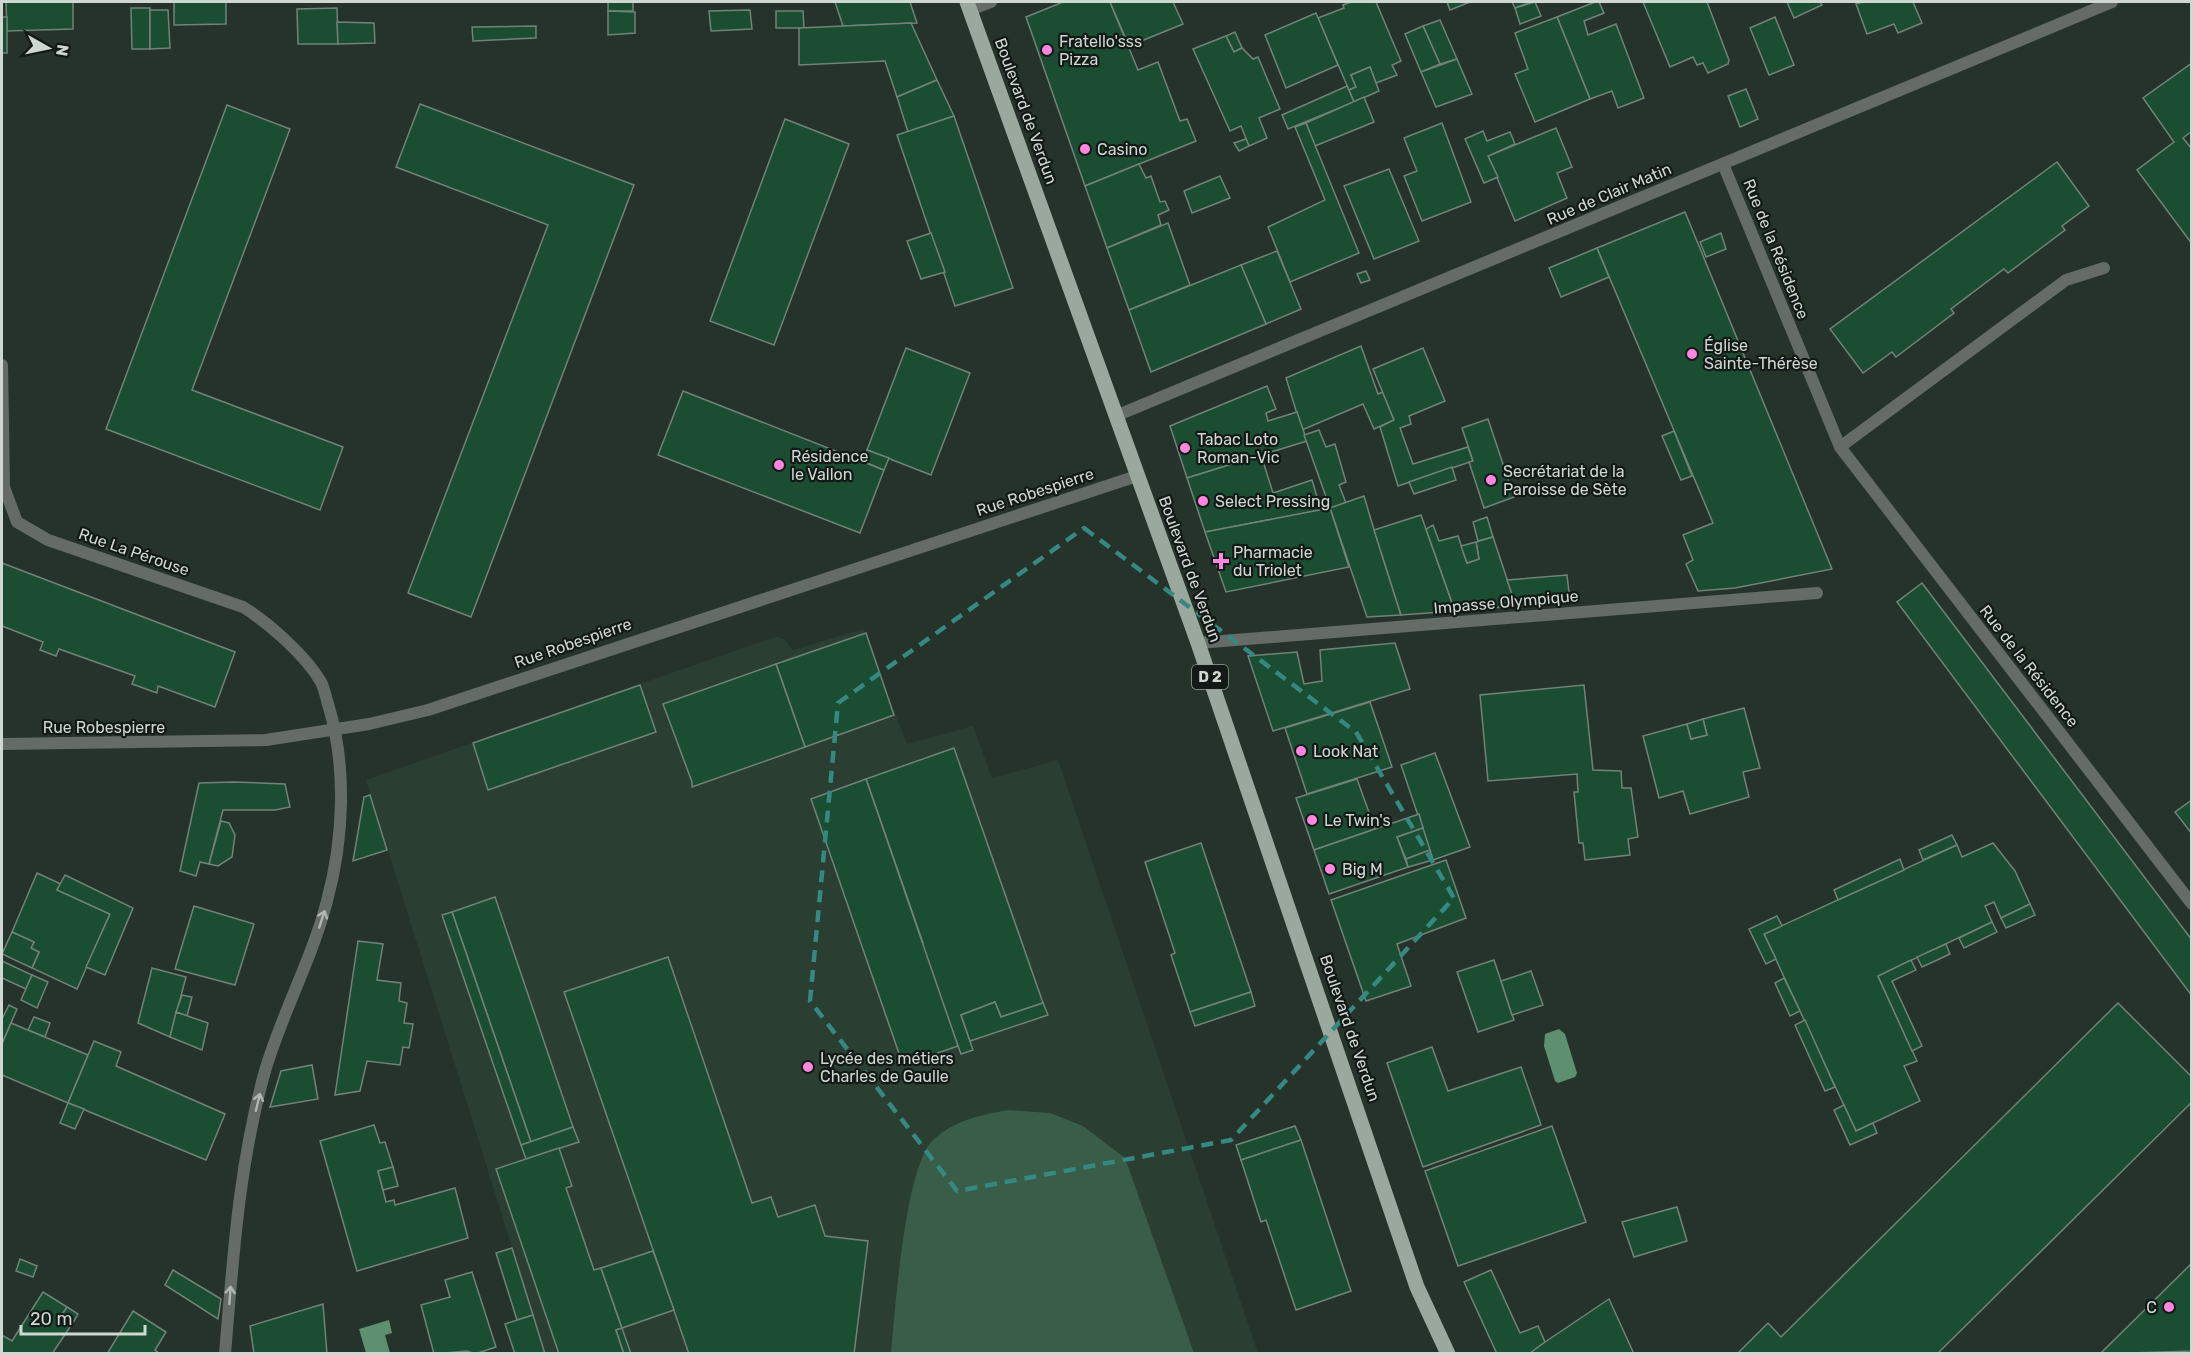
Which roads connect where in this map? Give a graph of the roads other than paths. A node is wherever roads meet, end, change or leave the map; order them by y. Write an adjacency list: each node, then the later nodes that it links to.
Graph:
1 (991, 2): 3 (street)
2 (2112, 2): 4 (street, Rue de Clair Matin)
3 (968, 6): 7 (main road, Boulevard de Verdun / D 2)
4 (1723, 164): 7 (street, Rue de Clair Matin); 8 (street, Rue de la Résidence)
5 (2104, 268): 8 (street)
6 (2, 366): 12 (street, Rue La Pérouse)
7 (1118, 415): 9 (main road, Boulevard de Verdun / D 2)
8 (1840, 447): 14 (street, Rue de la Résidence)
9 (1137, 476): 11 (main road, Boulevard de Verdun / D 2); 12 (street, Rue Robespierre)
10 (1817, 593): 11 (street, Impasse Olympique)
11 (1198, 643): 16 (main road, Boulevard de Verdun / D 2)
12 (336, 729): 13 (street, Rue Robespierre); 15 (street, Rue La Pérouse, one-way to 12)
13 (2, 744)
14 (2192, 904)
15 (225, 1353)
16 (1448, 1353)

